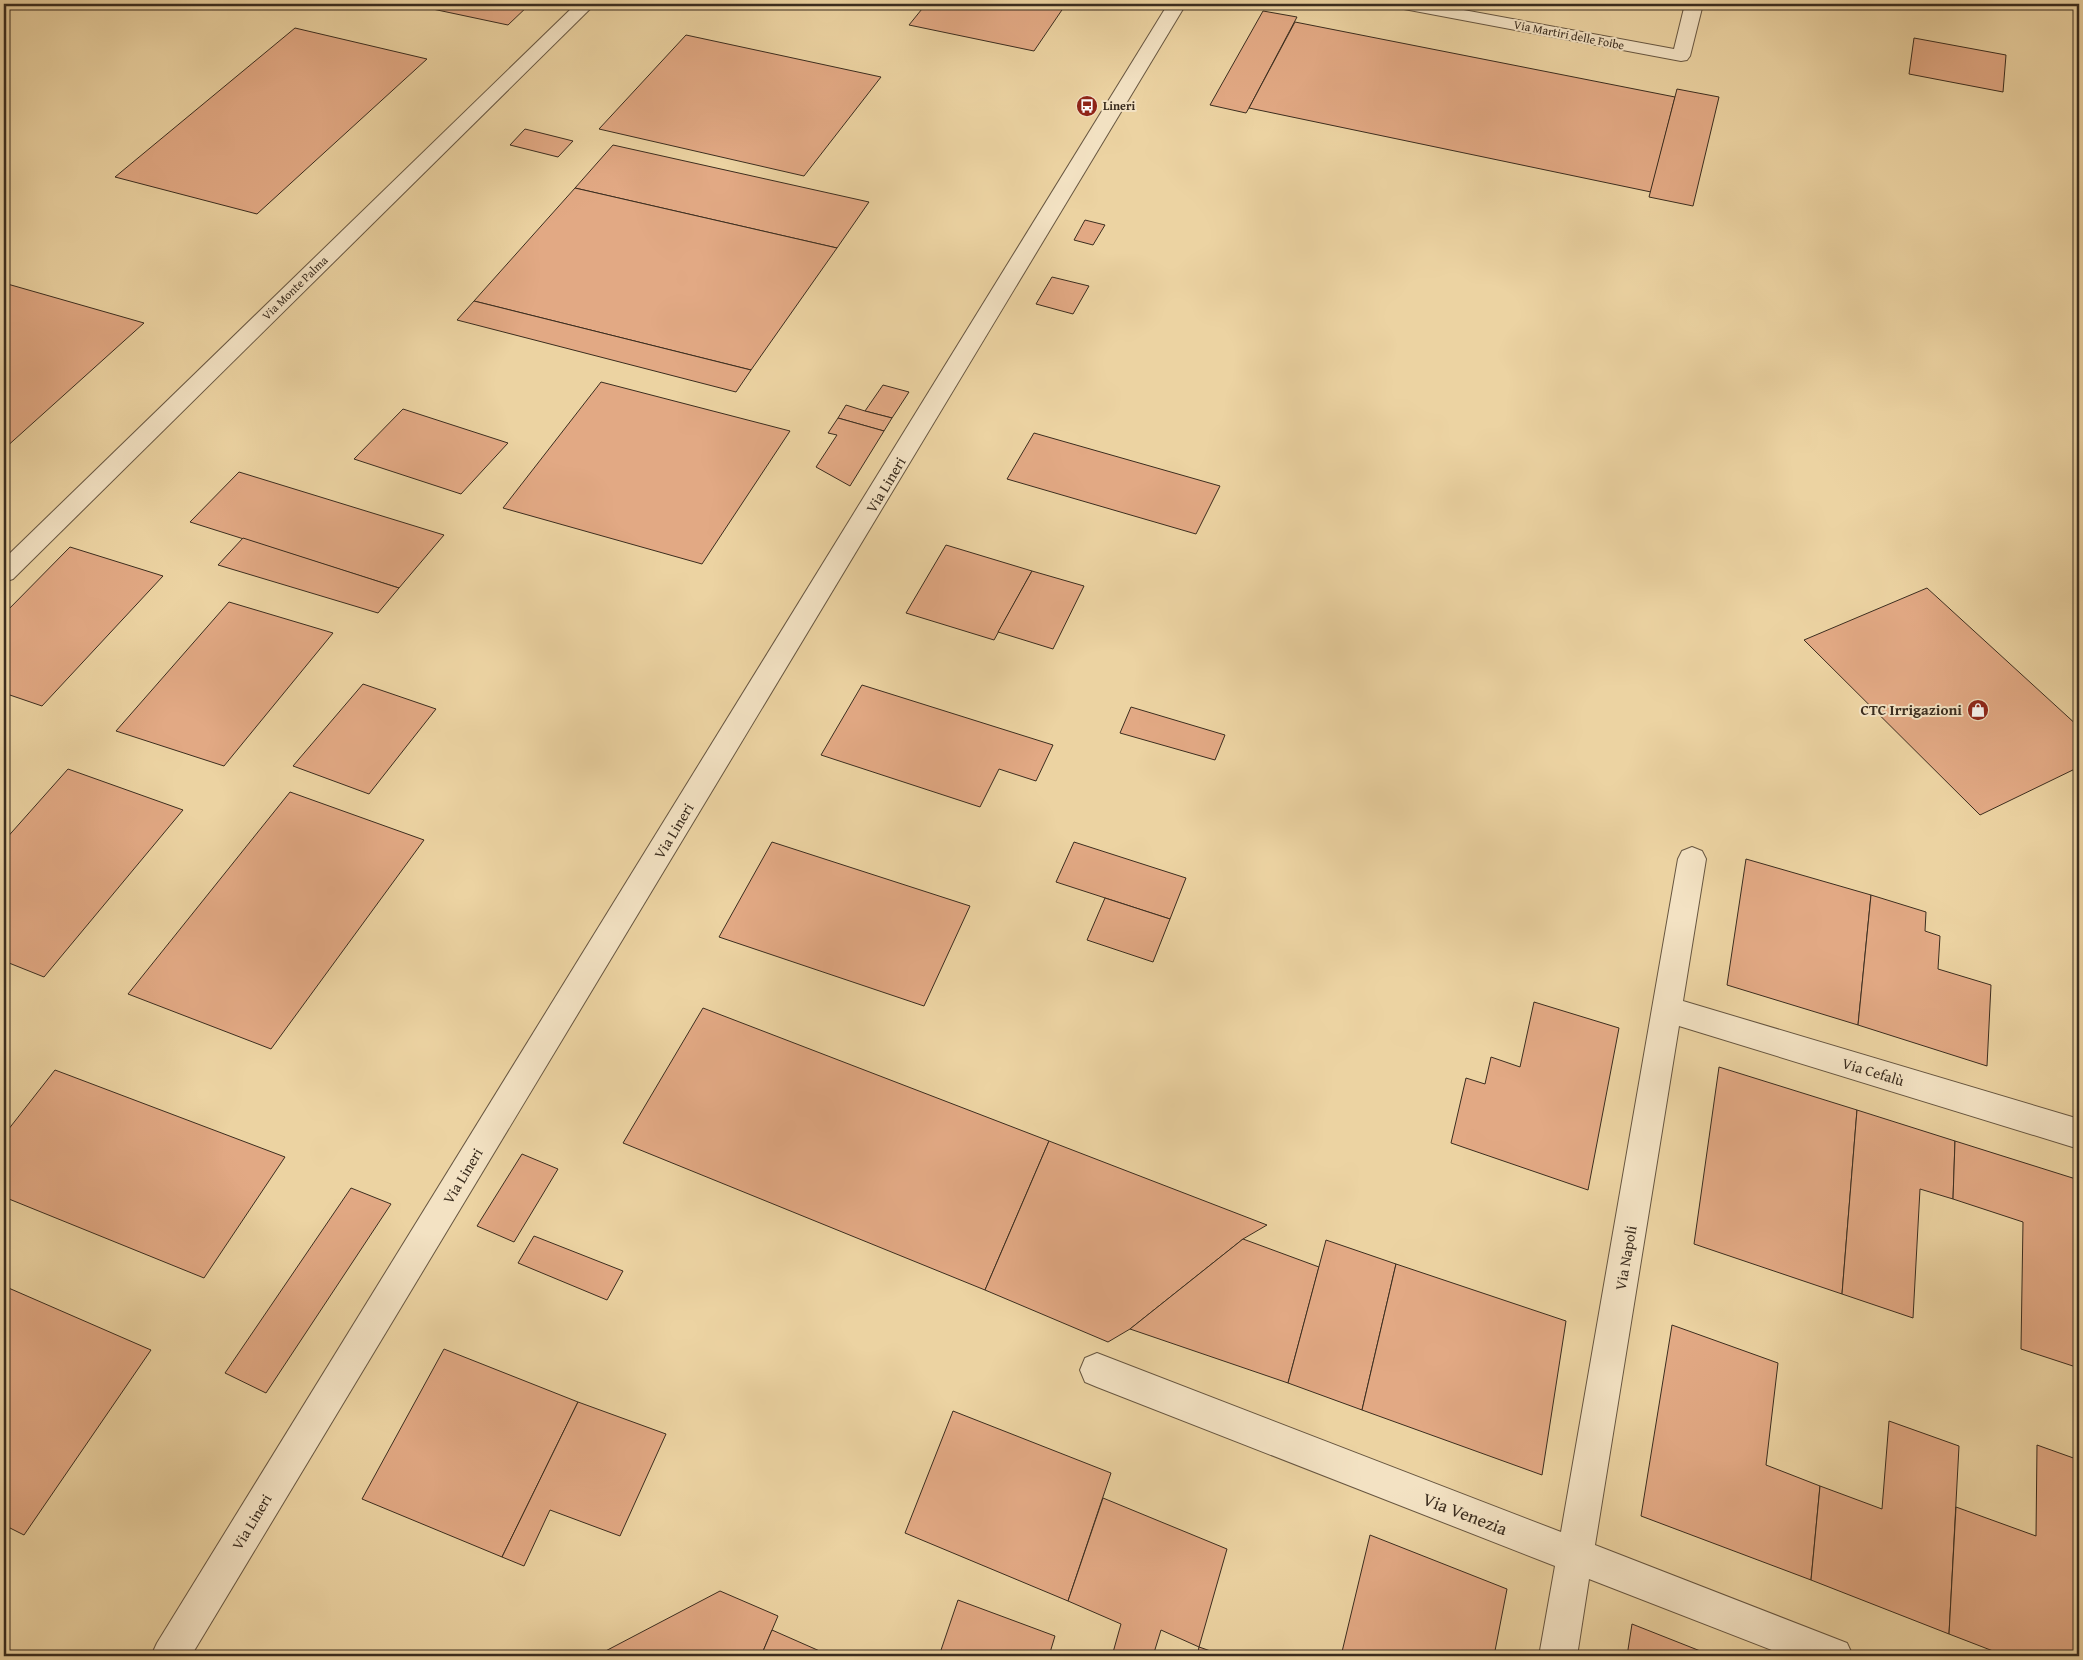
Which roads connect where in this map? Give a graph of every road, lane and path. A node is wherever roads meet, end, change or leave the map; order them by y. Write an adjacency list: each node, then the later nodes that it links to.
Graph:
1 (586, 4): 5 (street, Via Monte Palma)
2 (1177, 4): 11 (street, Via Lineri)
3 (1404, 4): 4 (street, Via Martiri delle Foibe)
4 (1694, 4)
5 (4, 573)
6 (1692, 859): 7 (street, Via Napoli)
7 (1667, 1009): 8 (street, Via Cefalù); 10 (street, Via Napoli)
8 (2079, 1134)
9 (1097, 1370): 10 (street, Via Venezia)
10 (1575, 1556): 12 (street, Via Napoli); 13 (street, Via Venezia)
11 (170, 1656)
12 (1558, 1656)
13 (1834, 1656)

